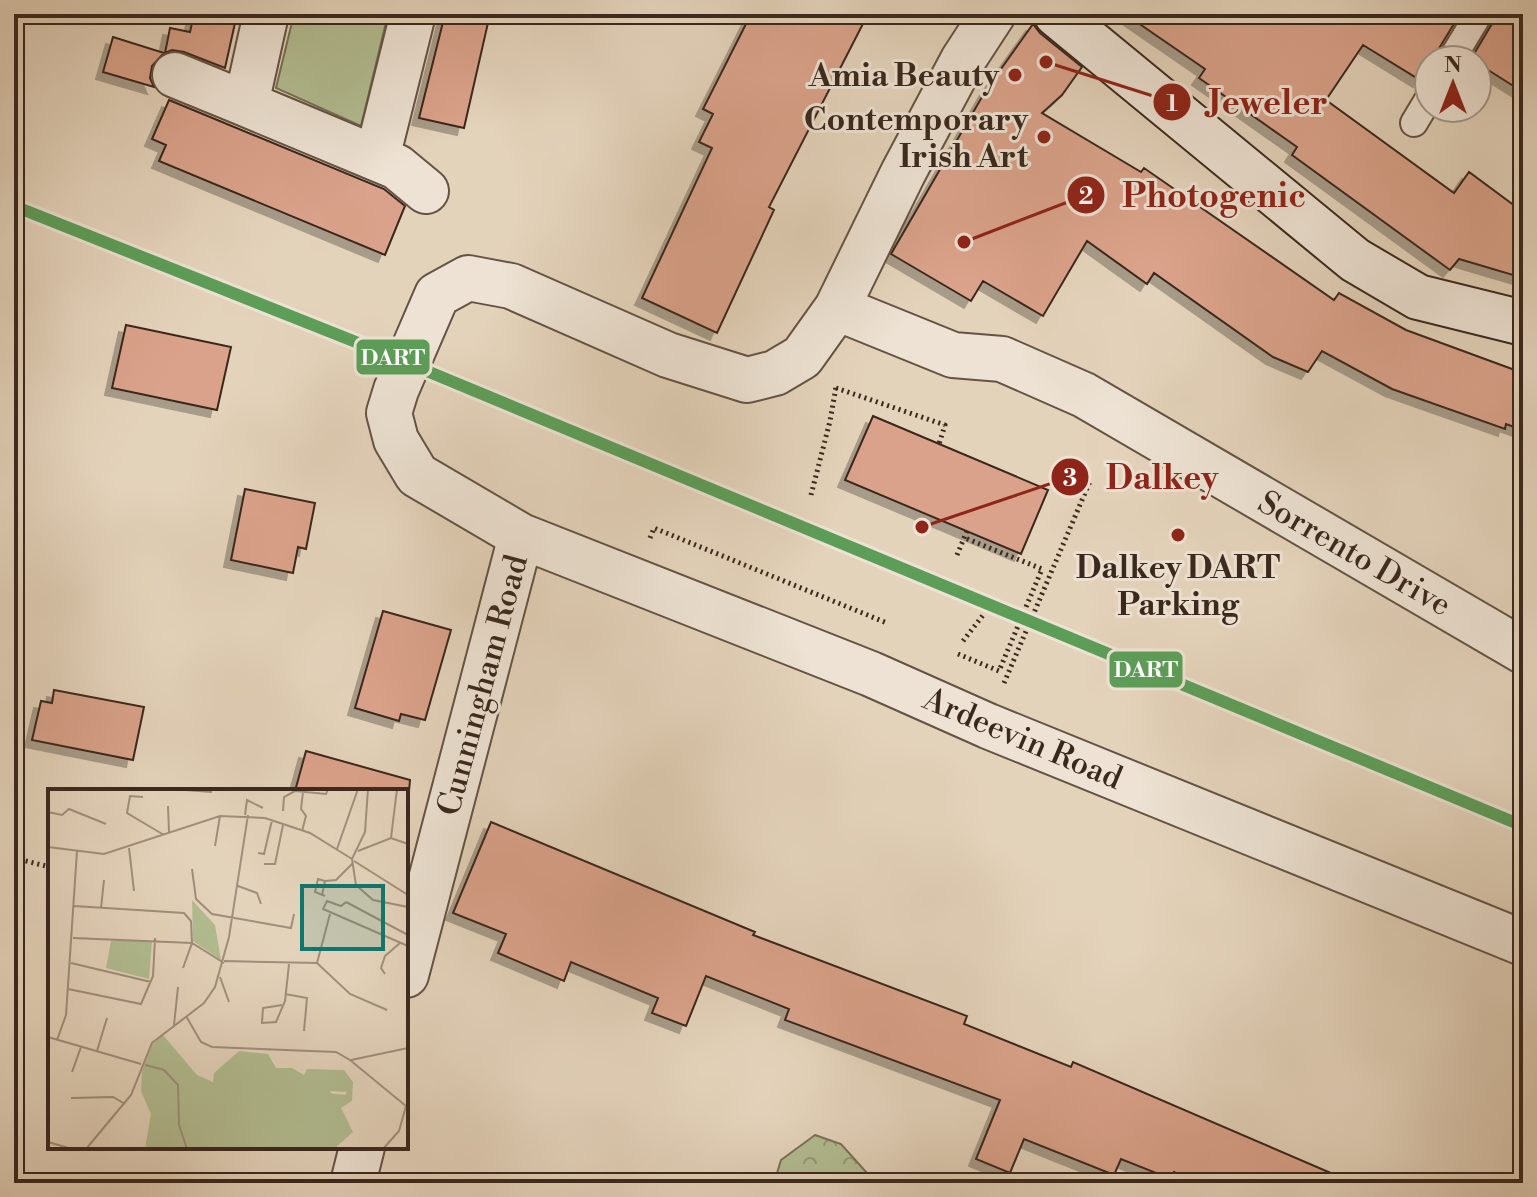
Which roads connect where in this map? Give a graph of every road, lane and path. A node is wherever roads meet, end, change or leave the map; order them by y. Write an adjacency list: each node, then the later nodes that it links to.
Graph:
1 (266, 14): 8 (street)
2 (413, 14): 9 (street)
3 (993, 14): 11 (street, Cunningham Road)
4 (1056, 14): 12 (street)
5 (1479, 14): 6 (lane)
6 (1461, 44)
7 (175, 75): 8 (street)
8 (246, 104): 9 (street)
9 (377, 158): 10 (street)
10 (426, 191)
11 (837, 308): 18 (street, Cunningham Road); 22 (street, Sorrento Drive)
12 (1523, 323)
13 (836, 388): 15 (path)
14 (830, 421): 17 (path)
15 (939, 444)
16 (1091, 479): 24 (path)
17 (811, 495)
18 (521, 536): 27 (street, Ardeevin Road); 28 (street, Cunningham Road)
19 (957, 555): 23 (path)
20 (984, 614): 21 (path)
21 (963, 641)
22 (1523, 651)
23 (958, 654)
24 (1003, 685)
25 (14, 858): 26 (path)
26 (48, 866)
27 (1523, 943)
28 (408, 967)
29 (362, 1149): 30 (street)
30 (353, 1183)

